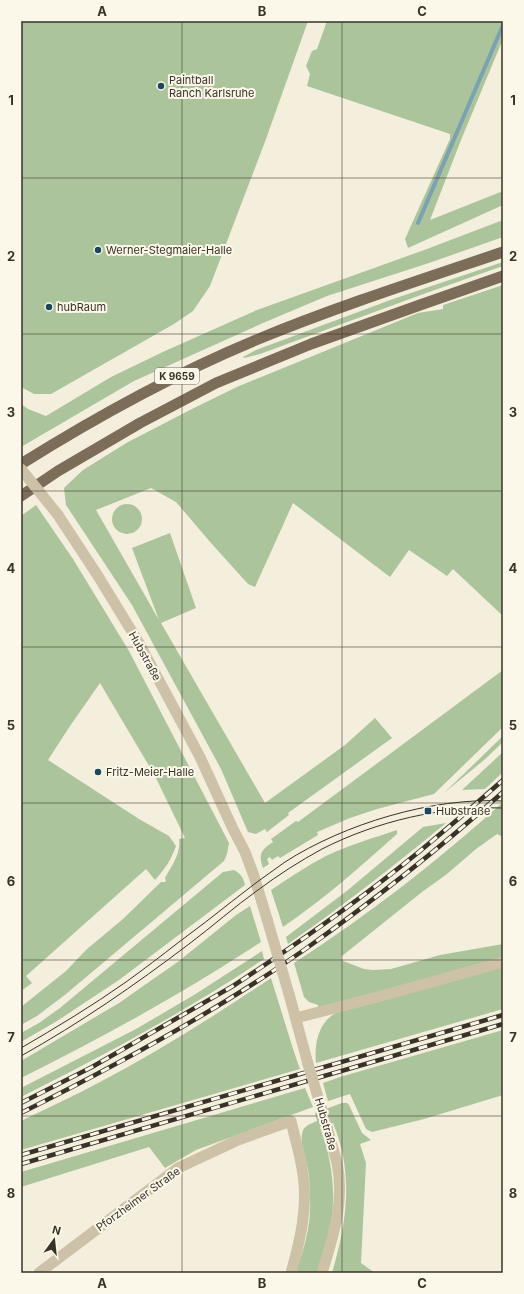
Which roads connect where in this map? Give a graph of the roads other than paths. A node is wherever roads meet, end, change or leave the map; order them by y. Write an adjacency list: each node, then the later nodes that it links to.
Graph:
1 (503, 252): 3 (main road, K 9659)
2 (503, 276): 5 (main road, K 9659)
3 (21, 464)
4 (21, 469): 7 (street, Hubstraße, bridge)
5 (21, 496)
6 (503, 962): 7 (street)
7 (296, 1018): 10 (street, Hubstraße, bridge)
8 (39, 1273): 9 (street, Pforzheimer Straße)
9 (291, 1273)
10 (322, 1273)

